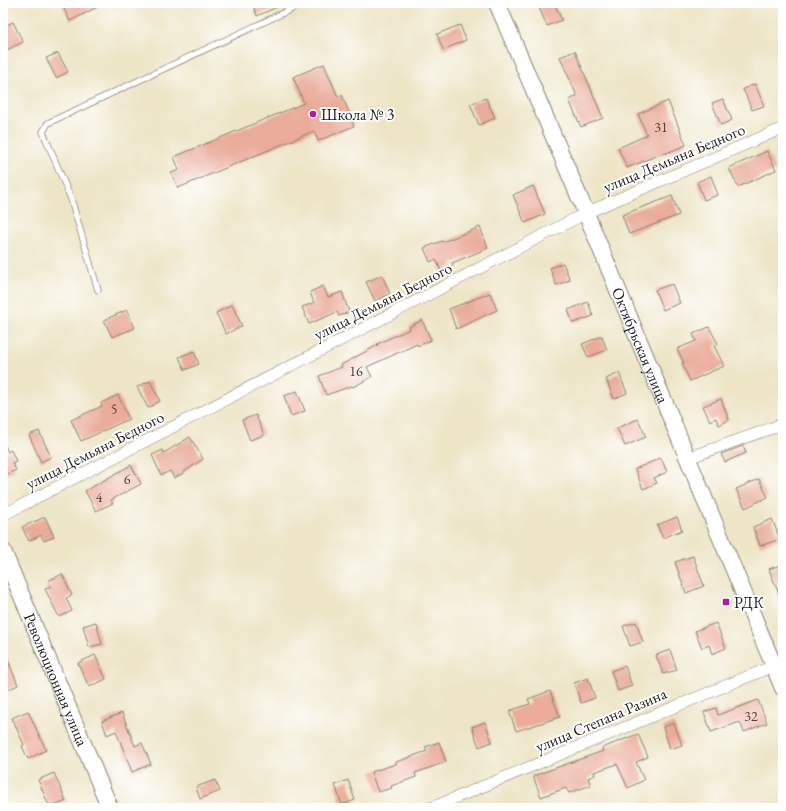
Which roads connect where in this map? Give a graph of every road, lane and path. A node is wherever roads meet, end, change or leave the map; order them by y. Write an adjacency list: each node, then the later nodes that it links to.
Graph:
1 (297, 3): 5 (lane)
2 (497, 3): 4 (main road, Октябрьская улица)
3 (783, 128): 4 (street, улица Демьяна Бедного)
4 (586, 213): 7 (main road, Октябрьская улица); 8 (street, улица Демьяна Бедного)
5 (98, 290)
6 (783, 424): 7 (street)
7 (688, 458): 10 (main road, Октябрьская улица)
8 (3, 515)
9 (3, 551): 12 (main road, Революционная улица)
10 (778, 664): 11 (main road, Октябрьская улица); 13 (street, улица Степана Разина)
11 (783, 688)
12 (110, 808)
13 (431, 808)

